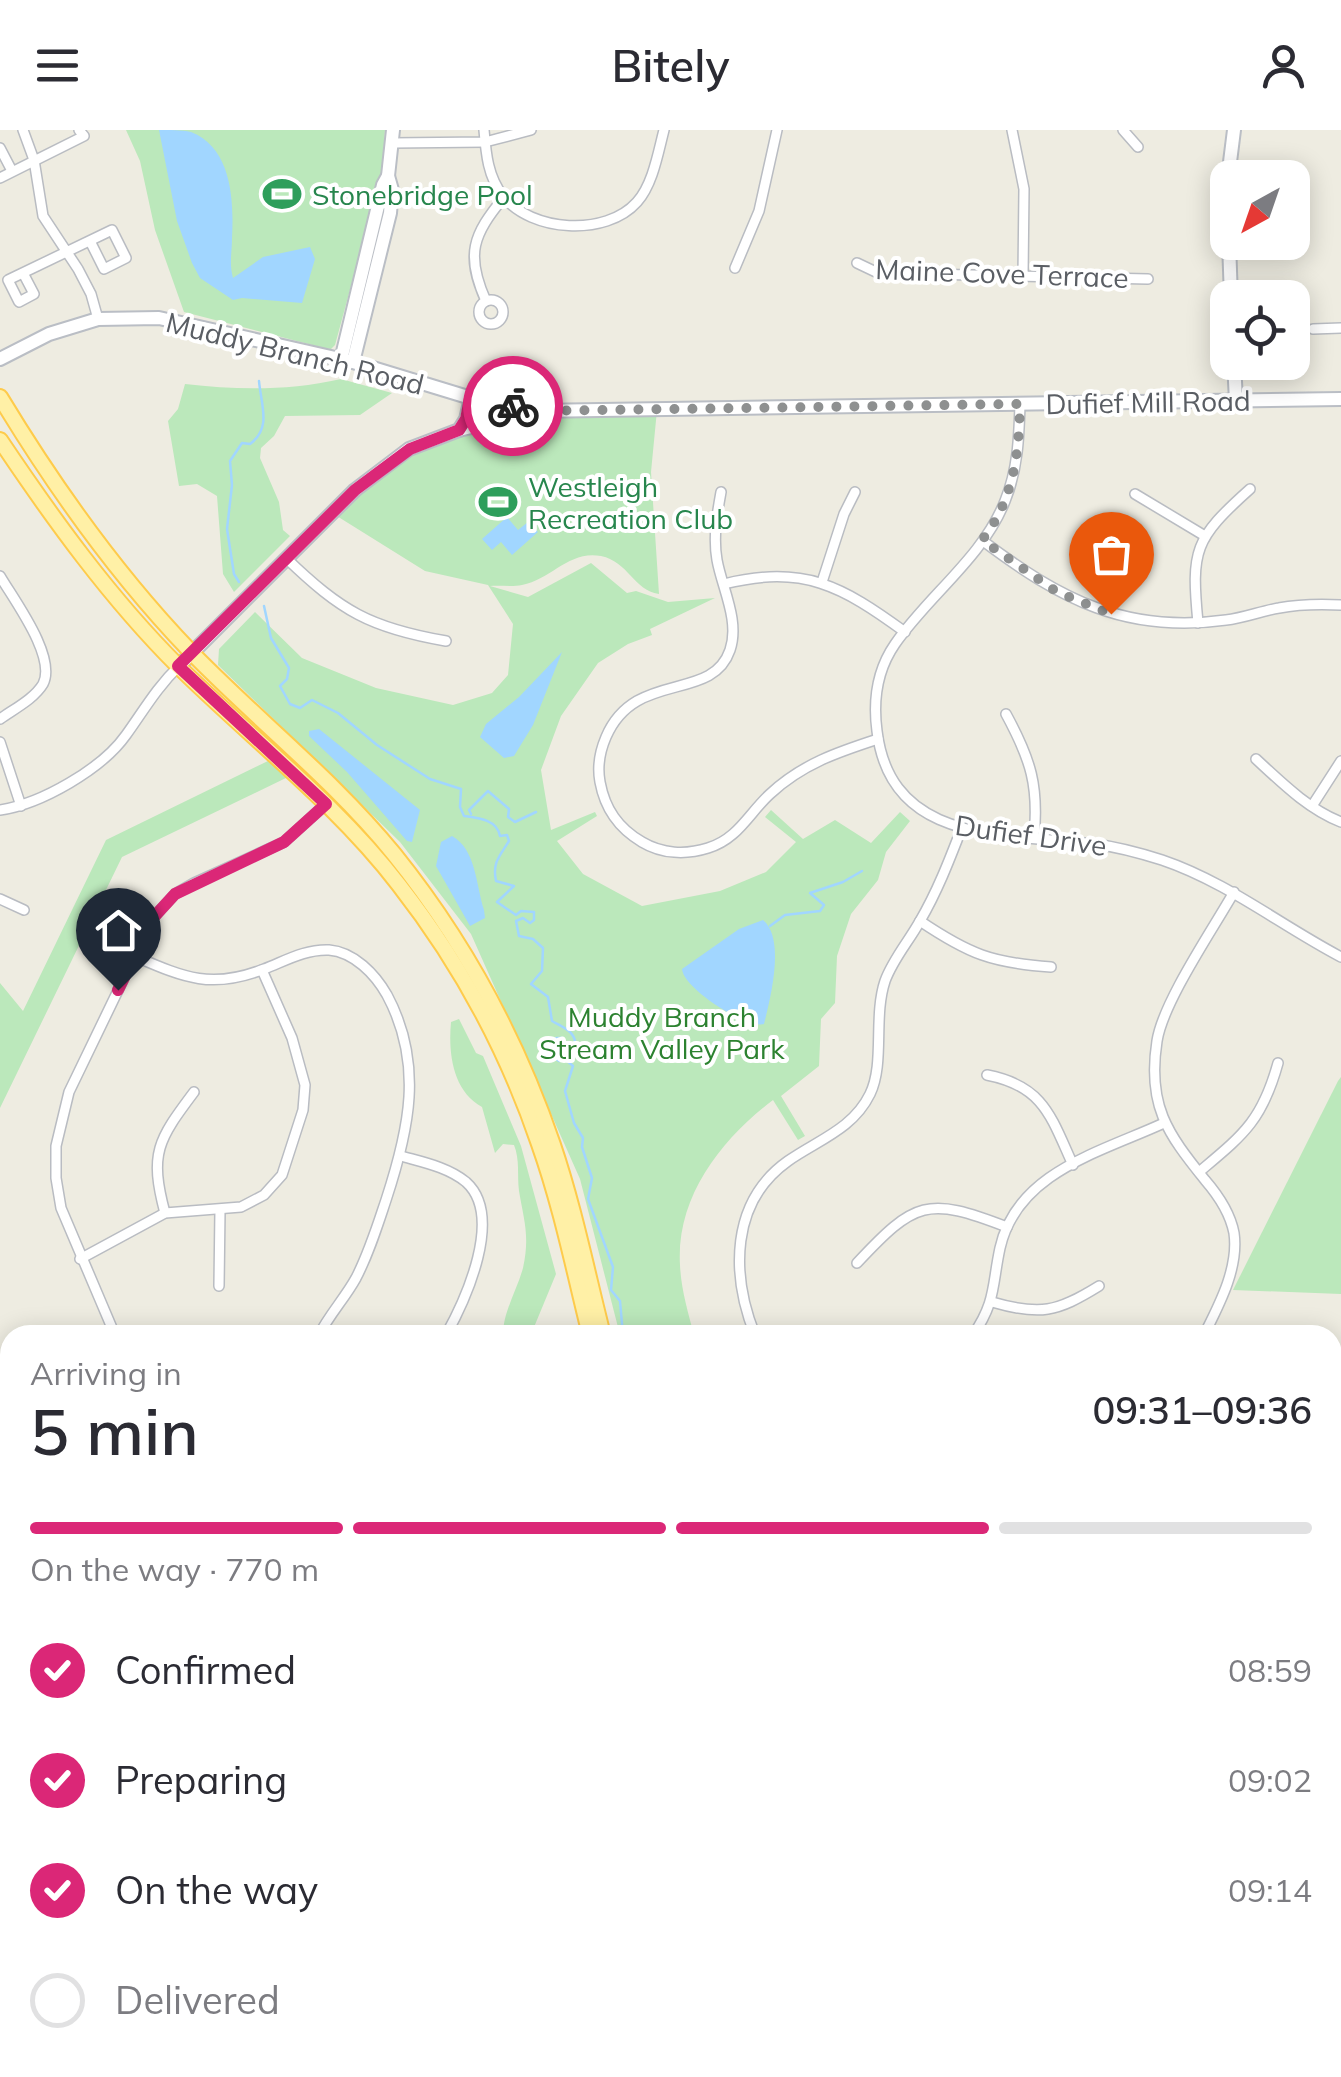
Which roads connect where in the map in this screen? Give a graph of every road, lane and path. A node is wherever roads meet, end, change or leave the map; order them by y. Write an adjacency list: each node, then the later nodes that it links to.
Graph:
1 (22, 130): 14 (street)
2 (79, 130): 14 (street)
3 (484, 130): 11 (street)
4 (530, 130): 11 (street)
5 (664, 130): 18 (street)
6 (777, 130): 22 (street)
7 (1012, 130): 24 (street)
8 (1123, 130): 12 (street)
9 (1234, 130): 15 (main road)
10 (393, 136): 11 (street); 31 (main road)
11 (485, 142): 18 (street)
12 (1138, 147)
13 (0, 148): 16 (street)
14 (34, 160): 16 (street); 20 (street)
15 (1230, 160)
16 (12, 172): 17 (street)
17 (0, 178)
18 (504, 197): 26 (street)
19 (90, 241): 19 (street); 20 (street)
20 (67, 252): 23 (street); 27 (street)
21 (857, 264): 24 (street, Maine Cove Terrace)
22 (735, 268)
23 (23, 273)
24 (1023, 276): 25 (street, Maine Cove Terrace)
25 (1148, 278)
26 (486, 300)
27 (98, 319): 30 (main road, Muddy Branch Road); 31 (main road, Muddy Branch Road)
28 (1341, 328): 29 (street)
29 (1313, 329)
30 (0, 359)
31 (347, 361): 34 (main road, Muddy Branch Road)
32 (1235, 380): 36 (main road)
33 (0, 397): 55 (main road)
34 (470, 398): 38 (main road, Muddy Branch Road); 39 (main road)
35 (1341, 399): 36 (main road, Dufief Mill Road)
36 (1236, 401): 37 (main road, Dufief Mill Road)
37 (1020, 404): 38 (main road, Dufief Mill Road); 46 (street, Dufief Drive)
38 (535, 411): 39 (main road)
39 (459, 430): 47 (main road)
40 (0, 440): 56 (main road)
41 (1250, 490): 45 (street)
42 (721, 492): 50 (street)
43 (855, 492): 49 (street)
44 (1135, 494): 45 (street)
45 (1205, 536): 52 (street)
46 (982, 540): 52 (street); 53 (street, Dufief Drive)
47 (286, 558): 54 (street); 55 (main road)
48 (0, 576): 58 (street)
49 (822, 582): 50 (street); 53 (street)
50 (724, 584): 59 (street)
51 (1341, 605): 52 (street)
52 (1198, 624)
53 (905, 632): 59 (street, Dufief Drive)
54 (446, 641)
55 (192, 653): 56 (main road); 97 (main road)
56 (178, 666): 63 (main road); 64 (street)
57 (1006, 714): 69 (street)
58 (0, 719)
59 (878, 739): 68 (street, Dufief Drive)
60 (0, 742): 64 (street)
61 (1256, 759): 65 (street)
62 (1341, 762): 65 (street)
63 (326, 804): 74 (street); 96 (main road)
64 (21, 806): 66 (street)
65 (1312, 806): 67 (street)
66 (0, 810)
67 (1341, 822)
68 (960, 830): 69 (street, Dufief Drive); 73 (street)
69 (1034, 838): 70 (street, Dufief Drive)
70 (1234, 892): 75 (street, Dufief Drive); 81 (street)
71 (0, 899): 72 (street)
72 (24, 910)
73 (920, 922): 76 (street); 98 (street)
74 (134, 956): 77 (street); 88 (street)
75 (1341, 957)
76 (1051, 967)
77 (262, 970): 82 (street); 85 (street)
78 (1278, 1063): 84 (street)
79 (987, 1075): 83 (street)
80 (194, 1092): 86 (street)
81 (1164, 1124): 83 (street); 84 (street)
82 (400, 1156): 94 (street); 95 (street)
83 (1073, 1165): 87 (street)
84 (1199, 1172): 100 (street)
85 (220, 1210): 86 (street); 90 (street)
86 (166, 1212): 88 (street)
87 (1007, 1226): 89 (street); 92 (street)
88 (80, 1259): 93 (street)
89 (857, 1263)
90 (219, 1286)
91 (1099, 1286): 92 (street)
92 (992, 1302): 99 (street)
93 (110, 1325)
94 (325, 1325)
95 (452, 1325)
96 (587, 1325)
97 (600, 1325)
98 (752, 1325)
99 (979, 1325)
100 (1208, 1325)

